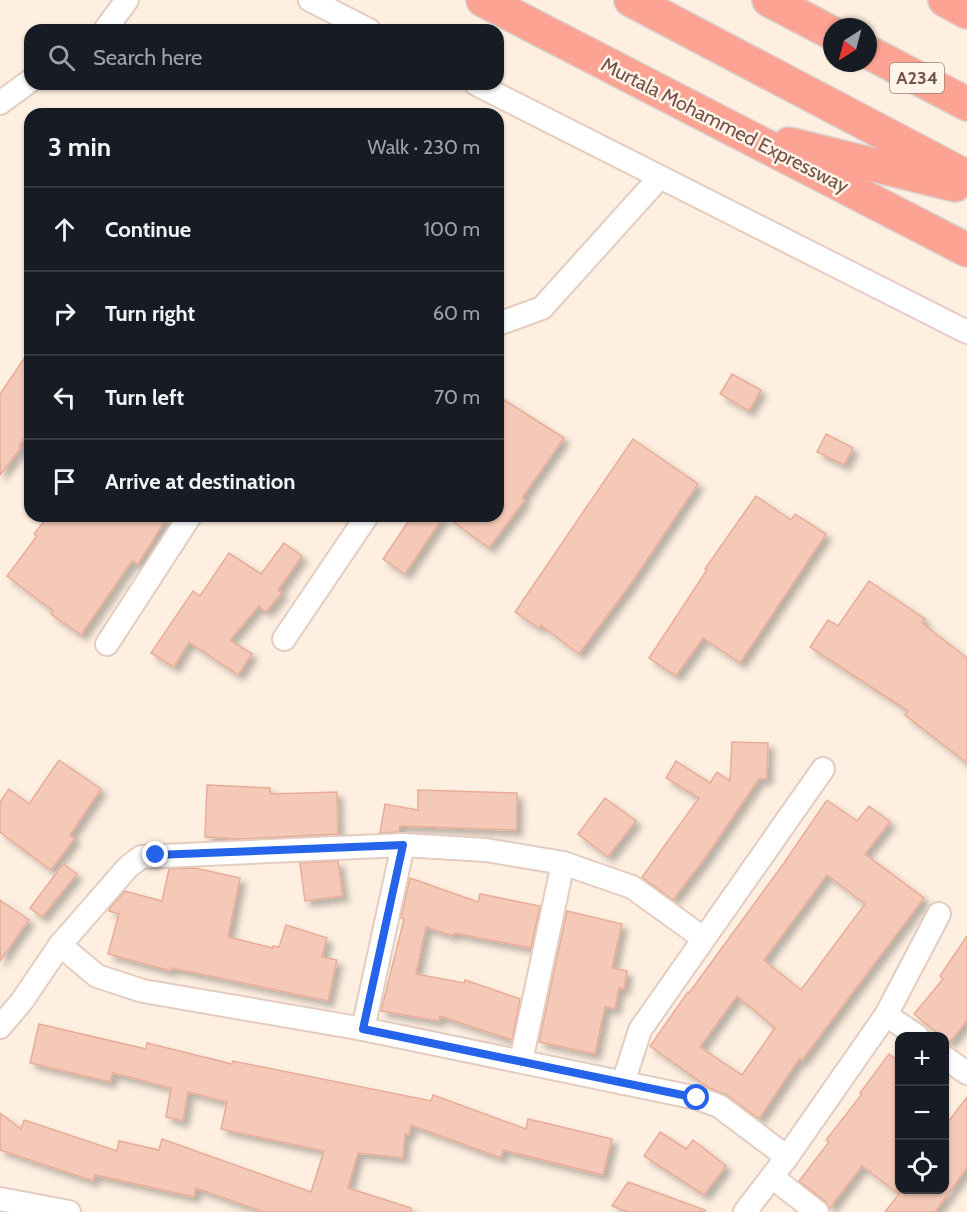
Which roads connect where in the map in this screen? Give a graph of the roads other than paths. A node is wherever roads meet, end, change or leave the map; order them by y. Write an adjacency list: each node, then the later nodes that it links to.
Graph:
1 (127, 0): 8 (street)
2 (310, 0): 9 (street)
3 (483, 0): 16 (highway, Murtala Mohammed Expressway)
4 (631, 0): 18 (highway)
5 (770, 0): 10 (highway)
6 (945, 0): 7 (highway)
7 (967, 12)
8 (109, 24)
9 (357, 24)
10 (823, 28)
11 (877, 57): 15 (highway, A234)
12 (24, 85): 14 (street)
13 (488, 90): 17 (street)
14 (0, 103)
15 (967, 104)
16 (741, 133): 19 (highway); 20 (highway, Murtala Mohammed Expressway)
17 (660, 177): 21 (street); 22 (street)
18 (967, 177)
19 (967, 188)
20 (967, 250)
21 (504, 322)
22 (967, 332)
23 (186, 522): 26 (street)
24 (363, 522): 25 (street)
25 (284, 639)
26 (107, 644)
27 (823, 769): 31 (street)
28 (403, 845): 29 (street); 32 (street); 35 (street)
29 (563, 863): 31 (street); 38 (street)
30 (939, 914): 33 (street)
31 (703, 938): 40 (street)
32 (60, 945): 34 (street); 35 (street)
33 (886, 1015): 36 (street); 41 (street)
34 (0, 1027)
35 (363, 1029): 38 (street)
36 (911, 1032)
37 (949, 1060): 39 (street)
38 (520, 1061): 40 (street)
39 (967, 1073)
40 (623, 1083): 41 (street)
41 (787, 1157): 42 (street)
42 (772, 1176): 45 (street); 46 (street)
43 (0, 1198): 44 (street)
44 (69, 1212)
45 (745, 1212)
46 (817, 1212)

